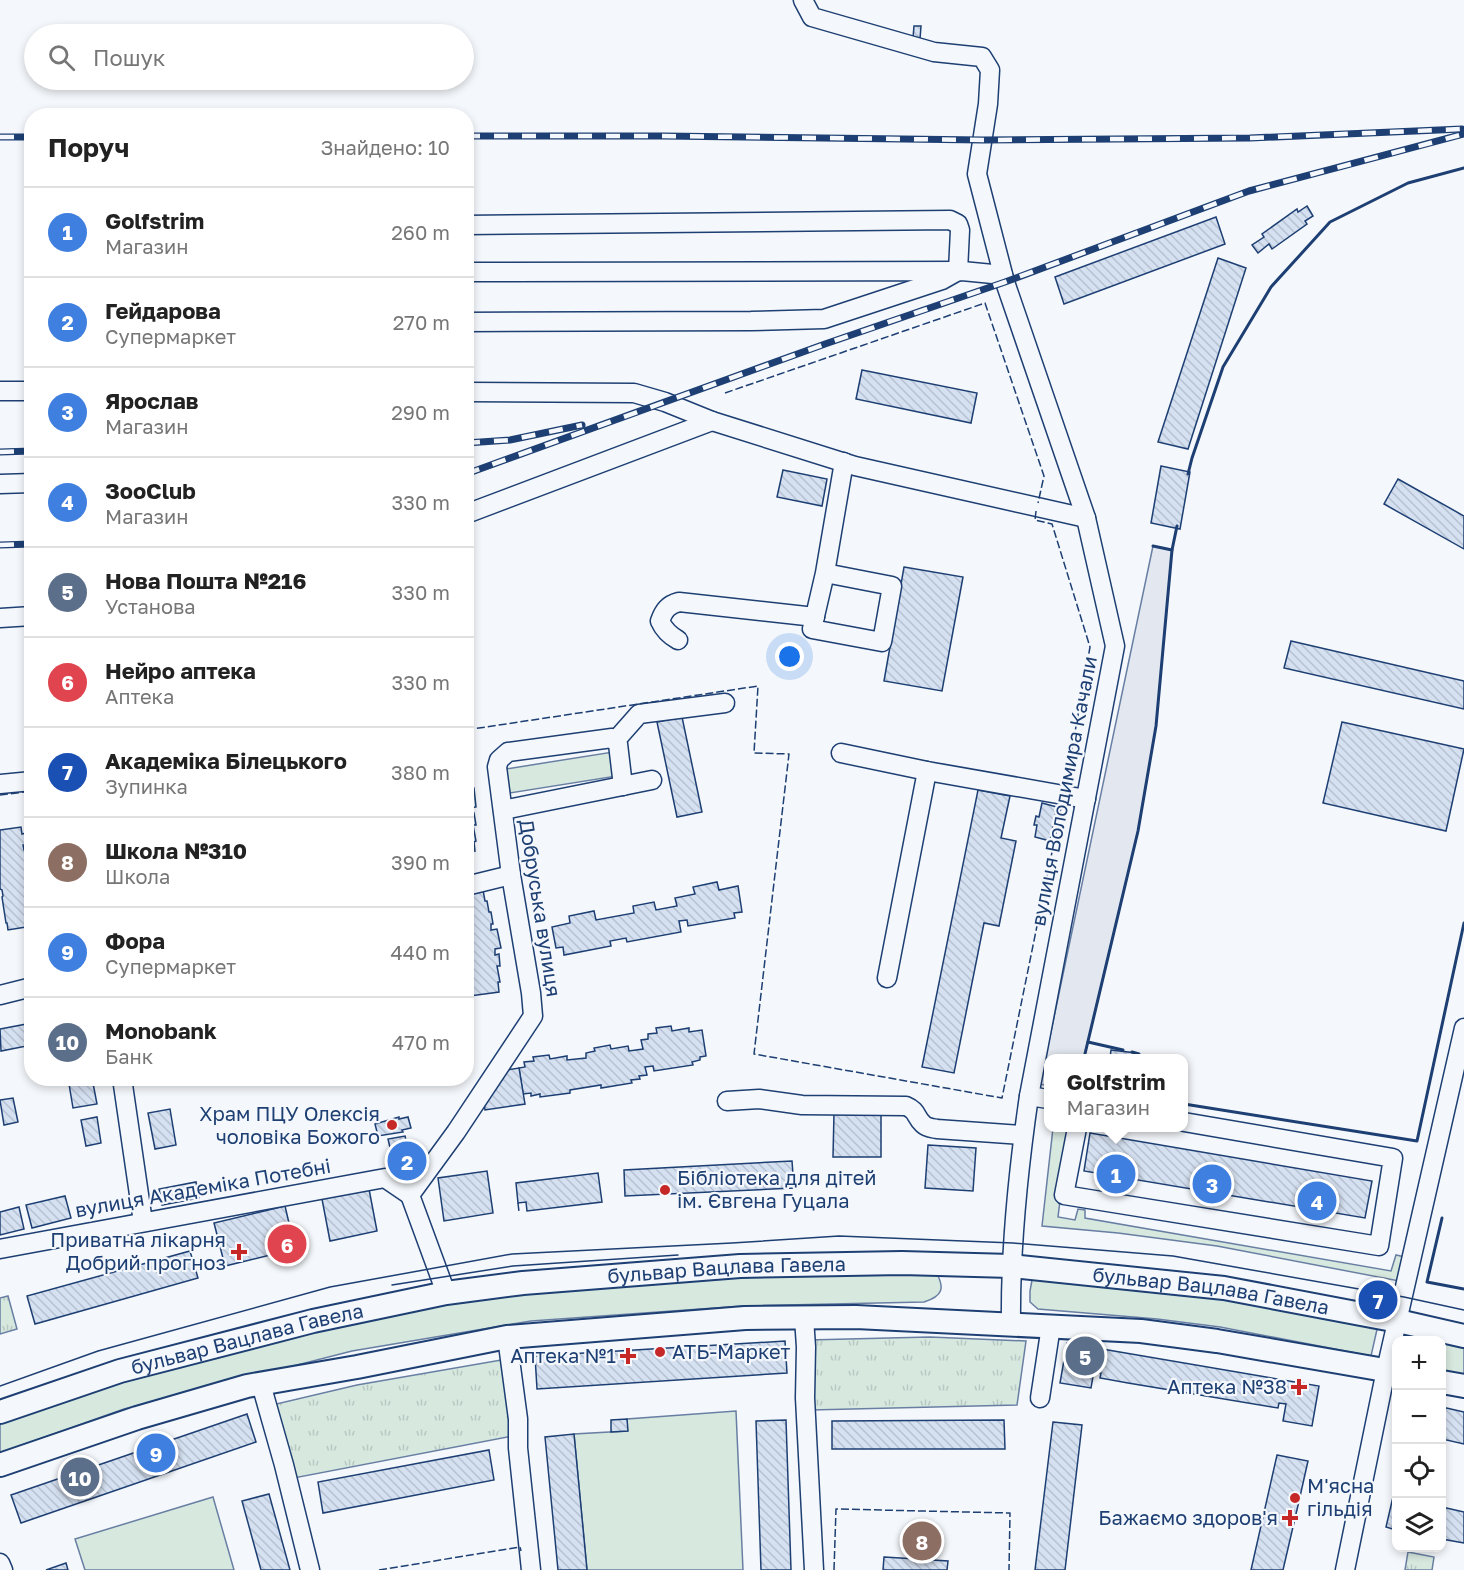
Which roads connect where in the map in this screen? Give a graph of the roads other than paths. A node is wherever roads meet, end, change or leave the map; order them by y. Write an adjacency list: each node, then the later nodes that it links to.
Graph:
1 (803, 0): 5 (street, вулиця Володимира Качали)
2 (474, 225): 3 (street)
3 (958, 271): 4 (street); 5 (street); 6 (street)
4 (474, 272)
5 (1003, 275): 15 (street, вулиця Володимира Качали)
6 (474, 322)
7 (0, 391): 8 (street)
8 (24, 391)
9 (474, 392): 10 (street)
10 (712, 421): 11 (street); 14 (street)
11 (844, 462): 15 (street); 16 (street)
12 (24, 483): 13 (street)
13 (0, 484)
14 (474, 511)
15 (1086, 518): 29 (street, вулиця Володимира Качали)
16 (825, 573): 18 (street); 18 (street)
17 (24, 616): 19 (street)
18 (815, 617): 20 (street)
19 (0, 618)
20 (678, 640)
21 (725, 703): 22 (street)
22 (616, 740): 28 (street); 30 (street, Добруська вулиця)
23 (841, 753): 24 (street)
24 (927, 771): 29 (street); 33 (street)
25 (651, 780): 28 (street)
26 (24, 782): 27 (street)
27 (0, 784)
28 (624, 786): 30 (street)
29 (1086, 799): 38 (street, вулиця Володимира Качали)
30 (503, 810): 31 (street, Добруська вулиця)
31 (511, 874): 32 (street); 44 (street, Добруська вулиця)
32 (474, 884)
33 (887, 978)
34 (24, 989): 35 (street)
35 (0, 995)
36 (1464, 1028): 50 (street)
37 (123, 1086): 45 (street)
38 (1029, 1096): 39 (street); 43 (street, вулиця Володимира Качали)
39 (1044, 1098)
40 (726, 1101): 43 (street)
41 (1188, 1123): 42 (street)
42 (1076, 1132)
43 (1023, 1135): 47 (street, вулиця Володимира Качали)
44 (410, 1195): 45 (street, вулиця Академіка Потебні); 48 (street)
45 (143, 1222): 46 (street, вулиця Академіка Потебні)
46 (0, 1249)
47 (1011, 1266): 48 (main road, бульвар Вацлава Гавела); 50 (main road, бульвар Вацлава Гавела); 51 (street, вулиця Володимира Качали)
48 (446, 1293): 60 (main road, бульвар Вацлава Гавела)
49 (804, 1318): 51 (main road); 54 (main road); 66 (street)
50 (1398, 1321): 53 (main road, бульвар Вацлава Гавела); 55 (street)
51 (1011, 1324): 52 (main road)
52 (1051, 1326): 55 (main road); 59 (street)
53 (1464, 1336)
54 (507, 1337): 57 (main road); 65 (street)
55 (1391, 1371): 67 (street)
56 (1446, 1383): 58 (main road)
57 (261, 1384): 61 (main road); 64 (street)
58 (1464, 1386)
59 (1040, 1398)
60 (0, 1412)
61 (0, 1465)
62 (0, 1563): 63 (street)
63 (3, 1570)
64 (310, 1570)
65 (531, 1570)
66 (814, 1570)
67 (1345, 1570)

